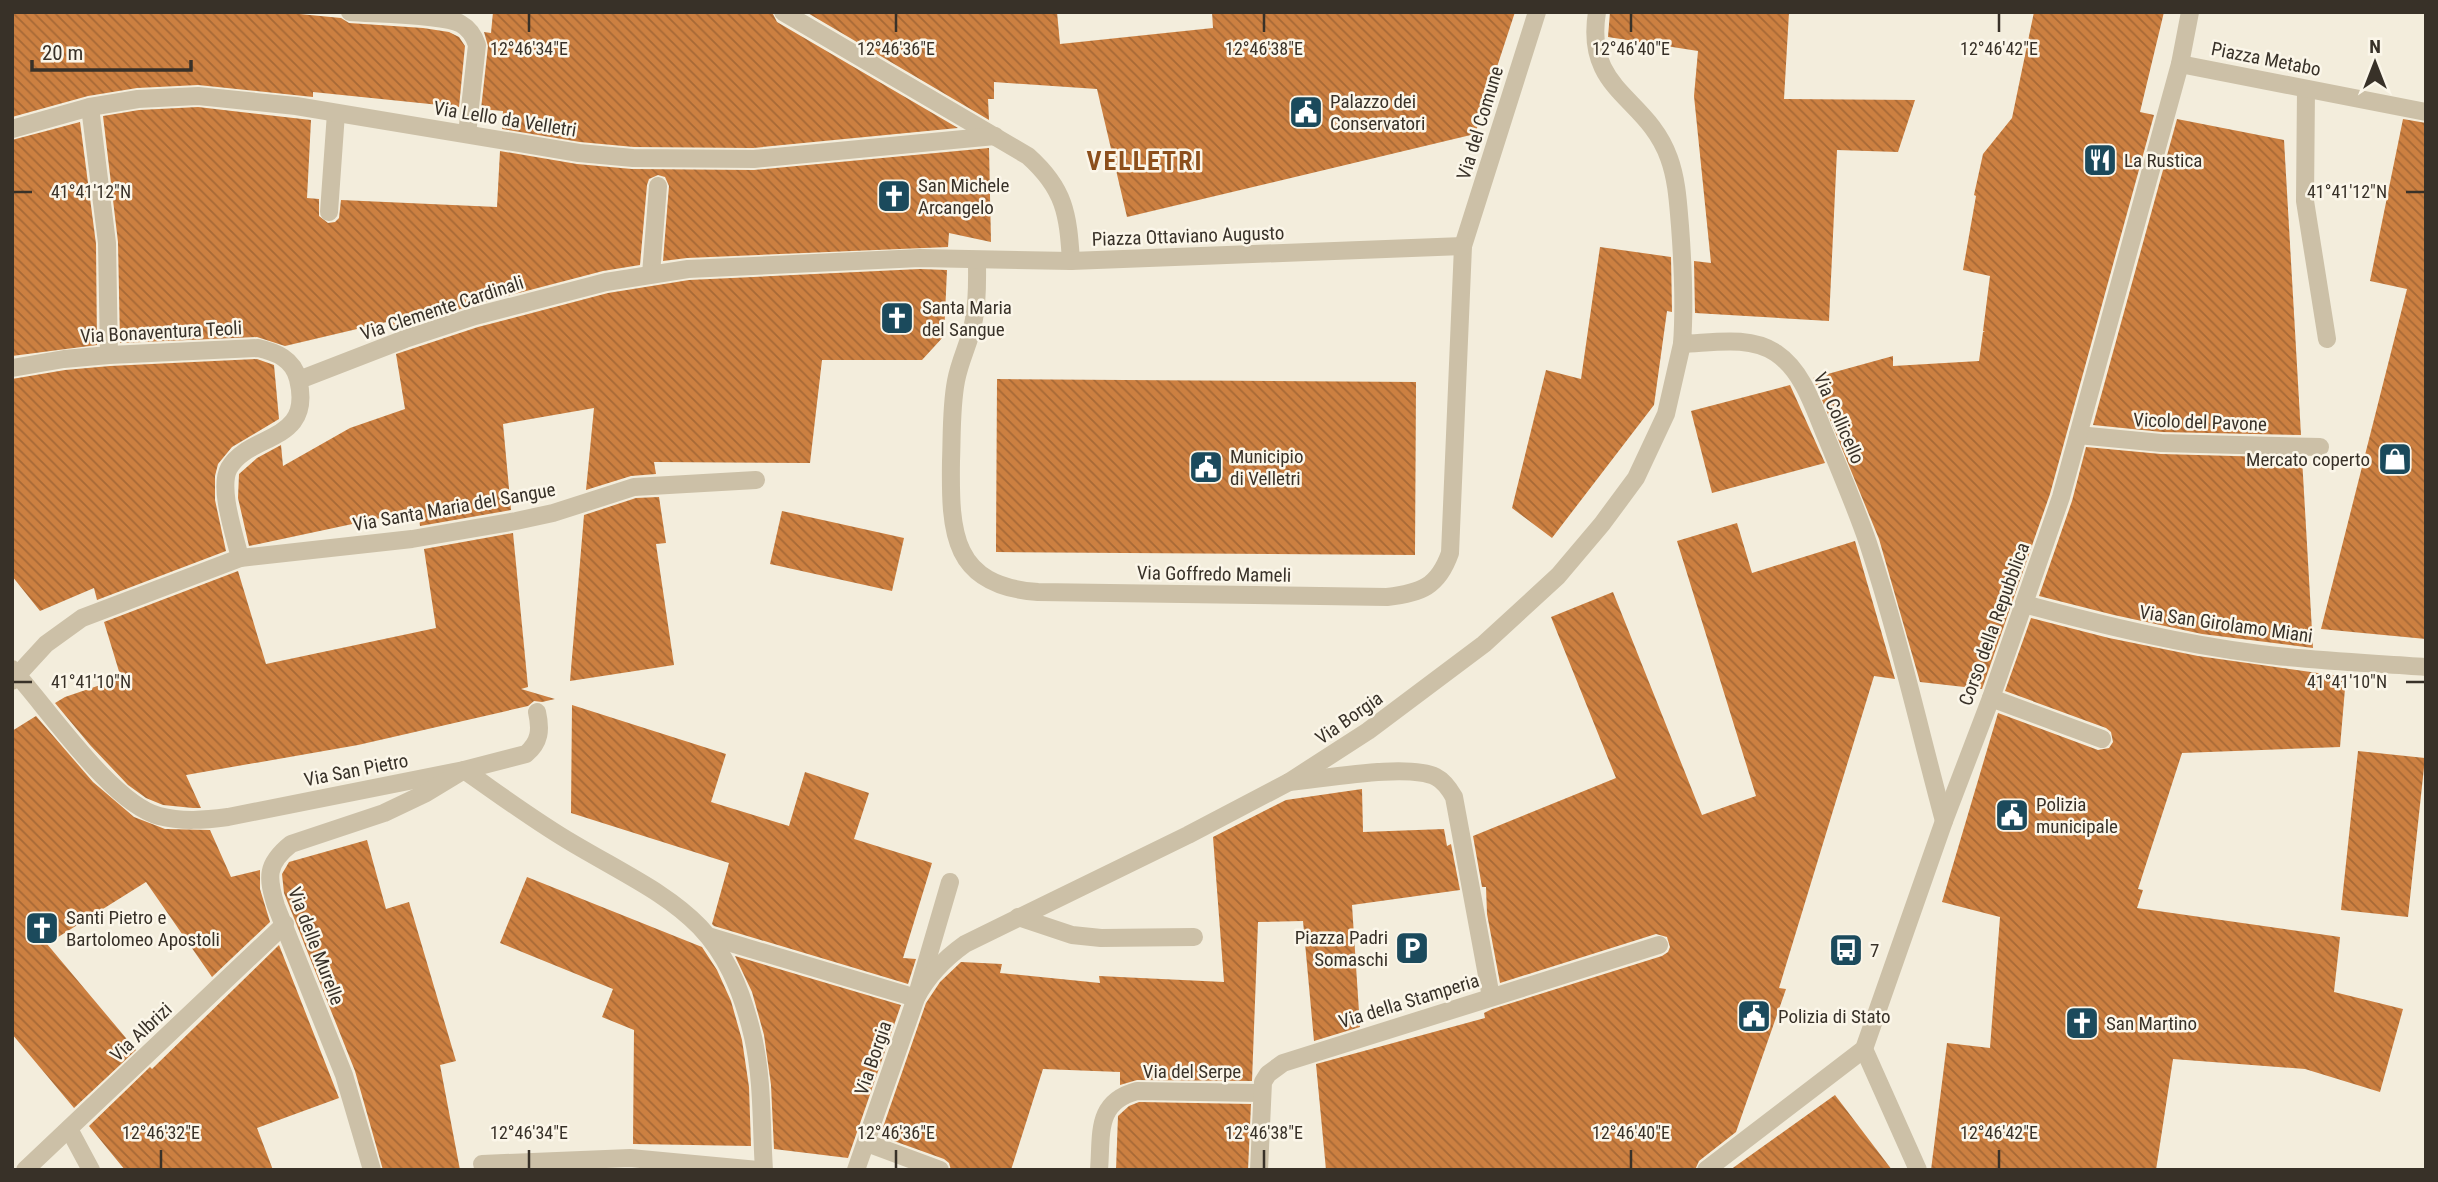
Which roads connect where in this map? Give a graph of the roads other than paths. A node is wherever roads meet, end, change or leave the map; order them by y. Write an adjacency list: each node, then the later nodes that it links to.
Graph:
1 (350, 12): 12 (street)
2 (783, 12): 13 (street, Piazza Ottaviano Augusto)
3 (1537, 12): 16 (street, Via del Comune)
4 (1597, 12): 21 (street)
5 (2190, 12): 6 (street, Corso della Repubblica)
6 (2180, 64): 7 (street, Piazza Metabo); 25 (street, Corso della Repubblica)
7 (2306, 89): 9 (street, Piazza Metabo); 20 (street)
8 (90, 107): 10 (street, Via Lello da Velletri); 11 (street, Via Lello da Velletri); 22 (street)
9 (2426, 112)
10 (336, 113): 12 (street, Via Lello da Velletri); 15 (street)
11 (12, 129)
12 (467, 134): 13 (street, Via Lello da Velletri)
13 (995, 136): 18 (street, Piazza Ottaviano Augusto)
14 (658, 186): 19 (street)
15 (329, 212)
16 (1463, 246): 17 (street, Via Goffredo Mameli); 18 (street, Piazza Ottaviano Augusto)
17 (977, 260): 18 (street, Via Clemente Cardinali); 19 (street, Via Clemente Cardinali)
18 (1070, 261)
19 (651, 274): 24 (street, Via Clemente Cardinali)
20 (2327, 339)
21 (1682, 344): 36 (street, Via Borgia); 37 (street, Via Collicello)
22 (109, 355): 23 (street, Via Bonaventura Teoli); 24 (street, Via Bonaventura Teoli)
23 (12, 368)
24 (299, 380): 28 (street)
25 (2078, 435): 26 (street, Vicolo del Pavone); 29 (street, Corso della Repubblica)
26 (2320, 447)
27 (756, 480): 28 (street, Via Santa Maria del Sangue)
28 (240, 558): 31 (street)
29 (2024, 604): 30 (street, Via San Girolamo Miani); 32 (street, Corso della Repubblica)
30 (2426, 667)
31 (14, 675): 35 (street, Via San Pietro)
32 (1991, 698): 34 (street); 37 (street, Corso della Repubblica)
33 (537, 712): 35 (street)
34 (2102, 739)
35 (464, 770): 40 (street, Via delle Murelle); 41 (street)
36 (1289, 782): 39 (street, Via Borgia); 45 (street)
37 (1944, 821): 46 (street, Corso della Repubblica)
38 (950, 882): 44 (street, Via Borgia)
39 (1018, 917): 42 (street); 44 (street, Via Borgia)
40 (285, 924): 48 (street, Via Albrizi); 53 (street, Via delle Murelle)
41 (711, 937): 44 (street); 55 (street)
42 (1194, 937)
43 (1659, 945): 45 (street, Via della Stamperia)
44 (916, 998): 49 (street, Via Borgia)
45 (1490, 998): 47 (street, Via della Stamperia)
46 (1864, 1049): 60 (street); 61 (street)
47 (1261, 1093): 58 (street, Via del Serpe); 59 (street)
48 (69, 1129): 51 (street, Via Albrizi); 52 (street)
49 (867, 1143): 56 (street, Via Borgia); 57 (street)
50 (482, 1164): 54 (street)
51 (25, 1170)
52 (91, 1170)
53 (372, 1170)
54 (758, 1170)
55 (764, 1170)
56 (856, 1170)
57 (940, 1170)
58 (1099, 1170)
59 (1259, 1170)
60 (1706, 1170)
61 (1918, 1170)

